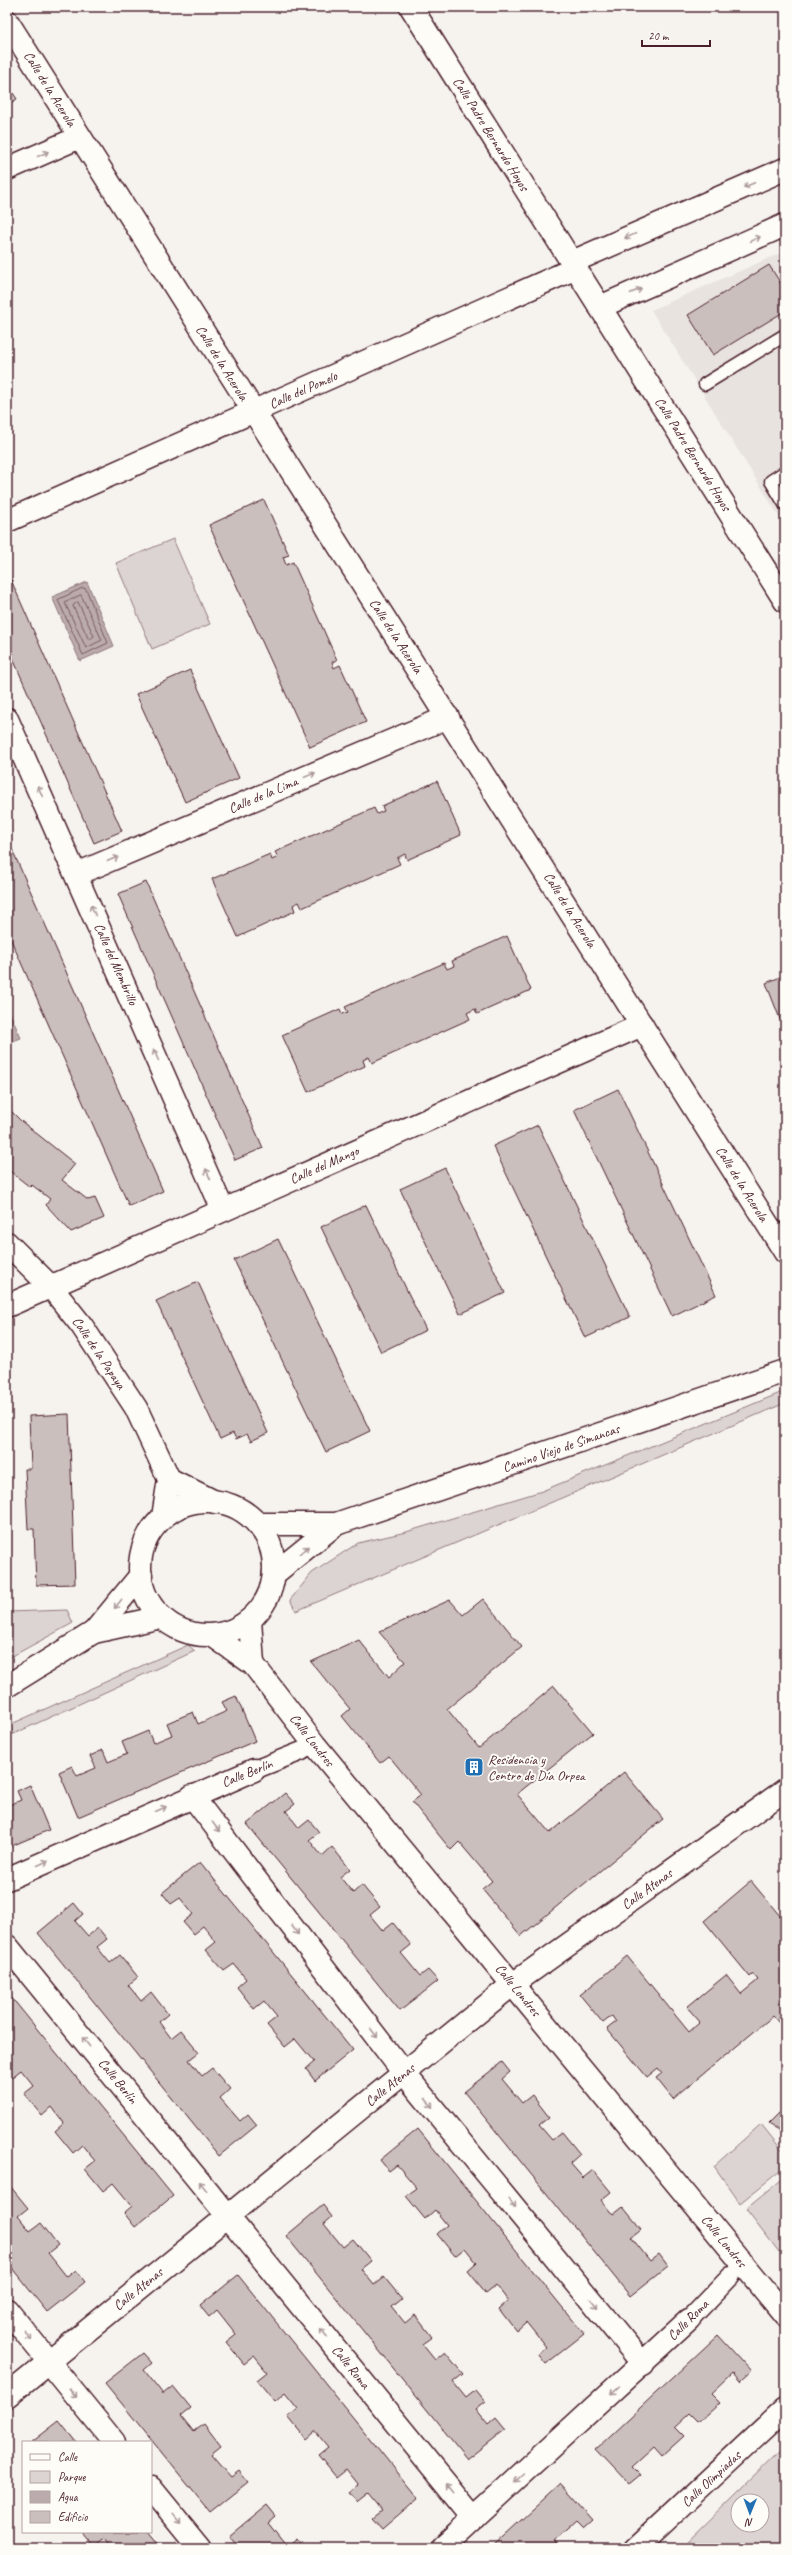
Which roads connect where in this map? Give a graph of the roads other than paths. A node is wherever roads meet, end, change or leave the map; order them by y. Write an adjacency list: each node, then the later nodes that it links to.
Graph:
1 (411, 7): 7 (street, Calle Padre Bernardo Hoyos)
2 (7, 21): 3 (street, Calle de la Acerola)
3 (80, 137): 4 (street, one-way to 3); 11 (street, Calle de la Acerola)
4 (7, 169)
5 (785, 169): 7 (street, one-way to 7)
6 (785, 225): 8 (street, one-way to 6)
7 (574, 265): 8 (street, Calle Padre Bernardo Hoyos); 11 (street, Calle del Pomelo)
8 (600, 307): 15 (street, Calle Padre Bernardo Hoyos)
9 (785, 335): 10 (lane)
10 (705, 384)
11 (252, 412): 14 (street, Calle del Pomelo); 16 (street, Calle de la Acerola)
12 (785, 472): 13 (lane)
13 (785, 504)
14 (7, 520)
15 (785, 601)
16 (448, 717): 18 (street, Calle de la Lima, one-way to 16); 19 (street, Calle de la Acerola)
17 (7, 719): 18 (street, Calle del Membrillo, one-way to 17)
18 (77, 874): 20 (street, Calle del Membrillo, one-way to 18)
19 (642, 1025): 20 (street, Calle del Mango); 22 (street, Calle de la Acerola)
20 (223, 1210): 23 (street, Calle del Mango)
21 (7, 1243): 23 (street, Calle de la Papaya)
22 (785, 1252)
23 (51, 1287): 24 (street, Calle del Mango); 26 (street, Calle de la Papaya)
24 (7, 1306)
25 (785, 1371): 30 (street, Camino Viejo de Simancas)
26 (169, 1479): 27 (street); 28 (street)
27 (215, 1502): 28 (street); 29 (street)
28 (163, 1517): 32 (street)
29 (259, 1524): 30 (street, Camino Viejo de Simancas); 31 (street)
30 (336, 1524): 31 (street, Camino Viejo de Simancas, one-way to 30)
31 (274, 1574): 34 (street)
32 (141, 1575): 33 (street); 35 (street, one-way to 35)
33 (161, 1617): 35 (street); 36 (street)
34 (250, 1620): 36 (street); 37 (street)
35 (94, 1632): 38 (street)
36 (212, 1635): 37 (street, Calle Londres)
37 (253, 1664): 45 (street, Calle Londres)
38 (7, 1686)
39 (302, 1750): 40 (street, Calle Berlín)
40 (254, 1770): 42 (street, Calle Berlín)
41 (785, 1790): 45 (street, Calle Atenas)
42 (192, 1796): 43 (street, Calle Berlín, one-way to 42); 46 (street, one-way to 46)
43 (7, 1878)
44 (7, 1946): 47 (street, Calle Berlín, one-way to 44)
45 (513, 1984): 46 (street, Calle Atenas); 50 (street, Calle Londres)
46 (404, 2073): 47 (street, Calle Atenas); 53 (street, one-way to 53)
47 (228, 2216): 52 (street, Calle Atenas); 58 (street, Calle Roma, one-way to 47)
48 (731, 2276): 51 (street, Calle Roma)
49 (7, 2310): 52 (street, one-way to 52)
50 (785, 2315)
51 (689, 2320): 53 (street, Calle Roma)
52 (49, 2362): 54 (street, Calle Atenas); 56 (street, one-way to 56)
53 (644, 2364): 58 (street, Calle Roma, one-way to 58)
54 (7, 2396)
55 (785, 2409): 61 (street, Calle Olimpiadas)
56 (113, 2441)
57 (152, 2489): 59 (street, one-way to 59)
58 (474, 2518): 60 (street, Calle Roma)
59 (200, 2548)
60 (441, 2548)
61 (636, 2548)

